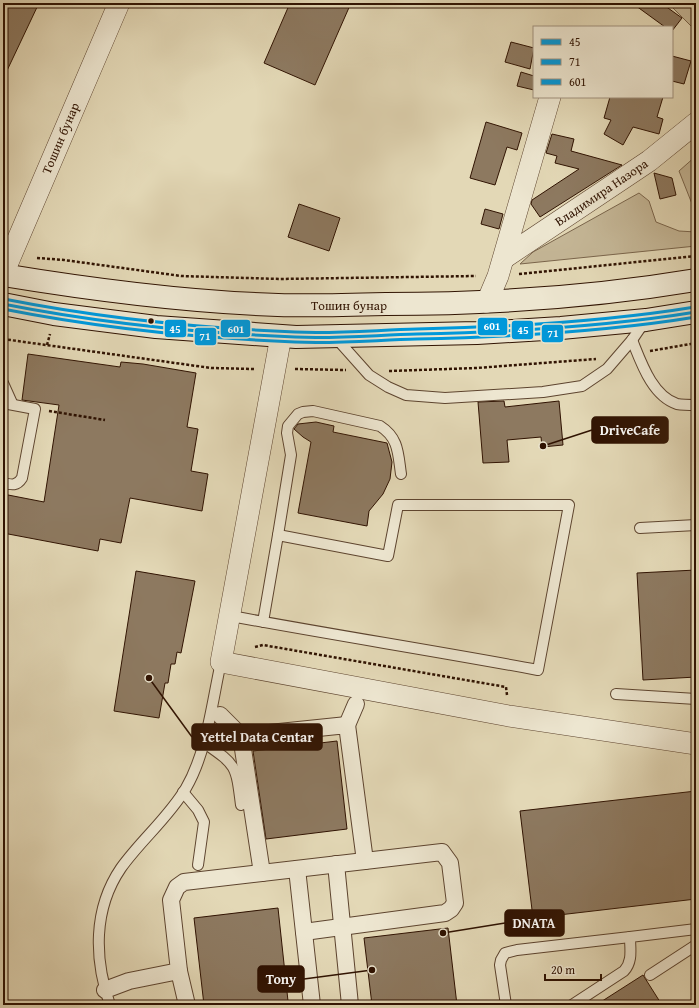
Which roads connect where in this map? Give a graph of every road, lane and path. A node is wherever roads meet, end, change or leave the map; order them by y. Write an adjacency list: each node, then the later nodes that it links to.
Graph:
1 (119, 3): 4 (street, Тошин бунар)
2 (550, 98): 6 (street)
3 (696, 123): 6 (street, Владимира Назора)
4 (12, 251): 6 (path); 7 (street, Тошин бунар)
5 (696, 256): 6 (path)
6 (501, 267): 9 (street)
7 (3, 274): 9 (main road, Тошин бунар)
8 (696, 280): 9 (main road, Тошин бунар)
9 (487, 302)
10 (3, 304): 13 (main road)
11 (696, 312): 12 (main road)
12 (646, 320): 14 (main road); 16 (lane)
13 (281, 336): 14 (main road); 20 (street)
14 (335, 336): 21 (lane)
15 (3, 339): 20 (path)
16 (632, 340): 18 (lane); 19 (lane)
17 (696, 343): 18 (path)
18 (638, 353): 24 (lane)
19 (619, 356): 21 (path); 21 (lane)
20 (275, 370): 21 (path); 32 (street)
21 (366, 371)
22 (3, 383): 23 (lane)
23 (8, 403): 25 (lane)
24 (696, 405)
25 (35, 409): 26 (path); 28 (lane)
26 (105, 420)
27 (401, 474): 31 (lane)
28 (3, 483)
29 (696, 525): 30 (lane)
30 (640, 528)
31 (278, 535): 33 (lane); 33 (lane)
32 (231, 616): 33 (lane); 35 (street)
33 (263, 622)
34 (252, 648): 40 (path)
35 (221, 662): 40 (street); 43 (lane)
36 (616, 694): 37 (lane)
37 (696, 699)
38 (356, 704): 41 (street)
39 (220, 715): 42 (street)
40 (509, 716): 44 (street)
41 (347, 725): 42 (street); 47 (street)
42 (241, 736): 51 (street)
43 (203, 742): 45 (lane); 46 (lane)
44 (696, 744)
45 (183, 792): 49 (lane); 59 (lane)
46 (241, 805)
47 (365, 861): 48 (street); 52 (street)
48 (336, 864): 50 (street); 52 (street)
49 (198, 865)
50 (297, 869): 51 (street); 54 (street)
51 (262, 873): 57 (street)
52 (342, 927): 54 (street); 62 (street)
53 (696, 929): 55 (lane)
54 (304, 932): 61 (street)
55 (630, 937): 63 (lane); 64 (lane)
56 (696, 945): 58 (lane)
57 (179, 971): 59 (street); 60 (street)
58 (650, 975)
59 (108, 998)
60 (187, 1005)
61 (312, 1005)
62 (350, 1005)
63 (506, 1005)
64 (572, 1005)

